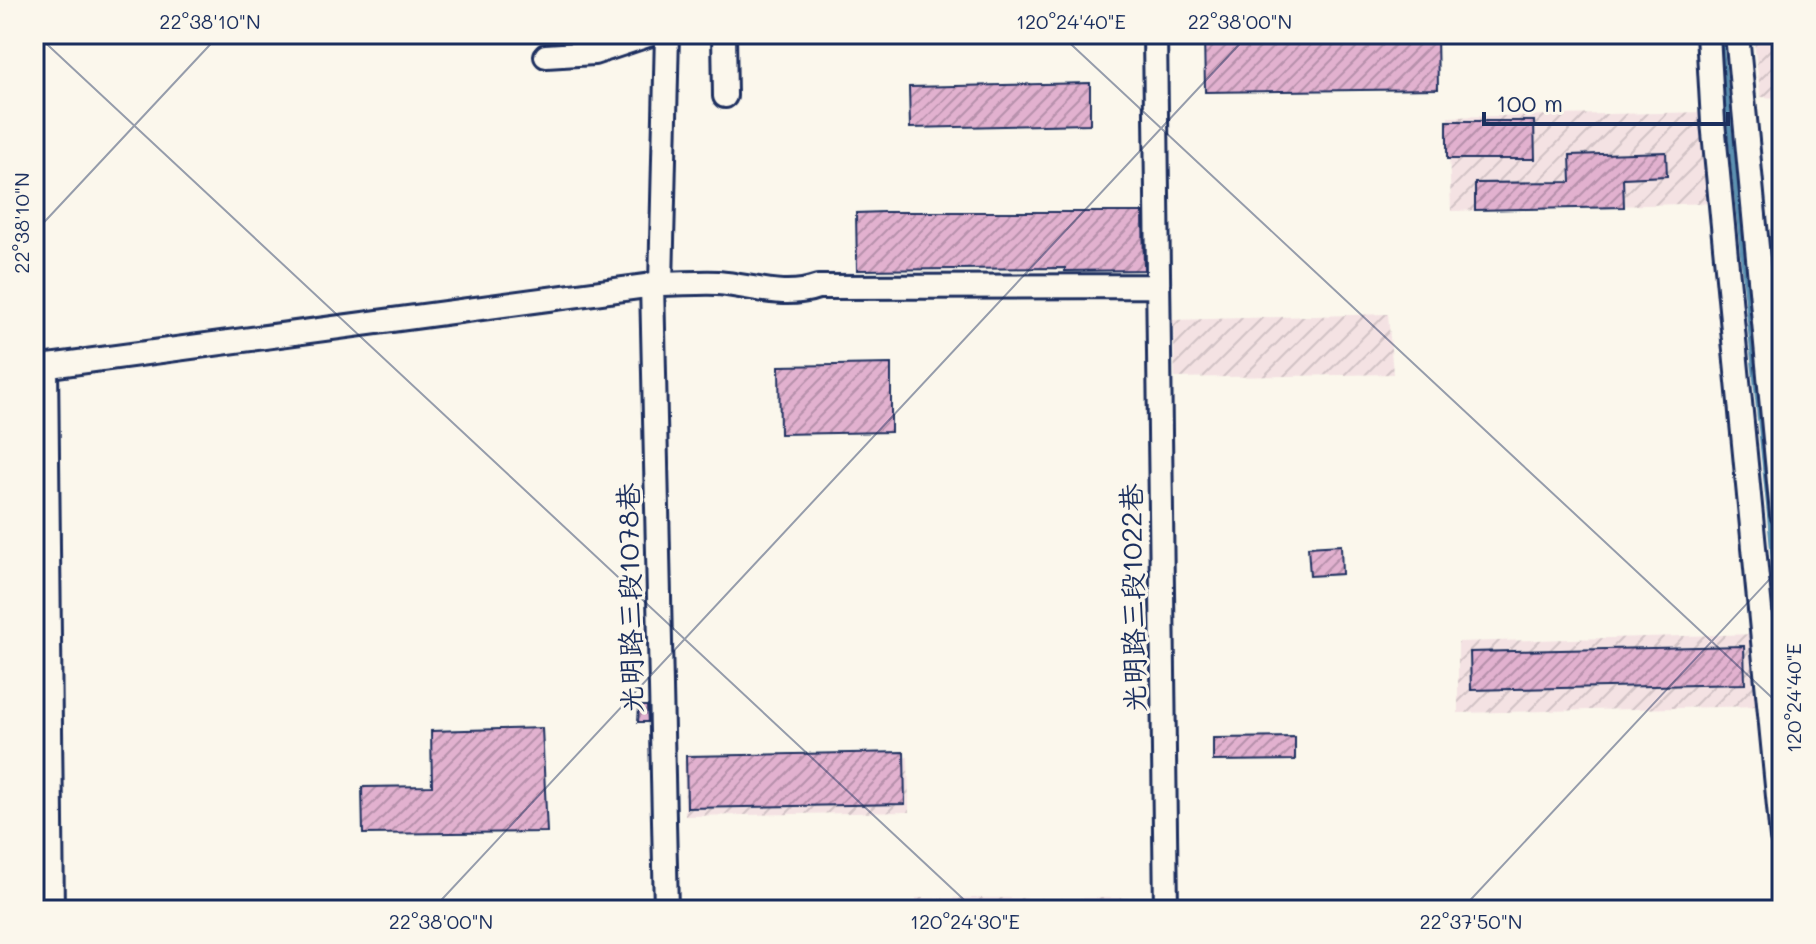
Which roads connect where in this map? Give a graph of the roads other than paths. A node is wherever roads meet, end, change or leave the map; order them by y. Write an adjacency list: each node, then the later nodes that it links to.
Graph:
1 (651, 34): 7 (street)
2 (667, 34): 9 (street, 光明路三段1078巷)
3 (724, 34): 8 (street)
4 (1155, 34): 10 (street, 光明路三段1022巷)
5 (1708, 34): 13 (street)
6 (1737, 34): 12 (street)
7 (546, 56)
8 (725, 96)
9 (657, 284): 10 (street); 11 (street); 15 (street, 光明路三段1078巷)
10 (1158, 286): 16 (street, 光明路三段1022巷)
11 (40, 367): 14 (street)
12 (1782, 514)
13 (1782, 838)
14 (52, 910)
15 (666, 910)
16 (1166, 910)

